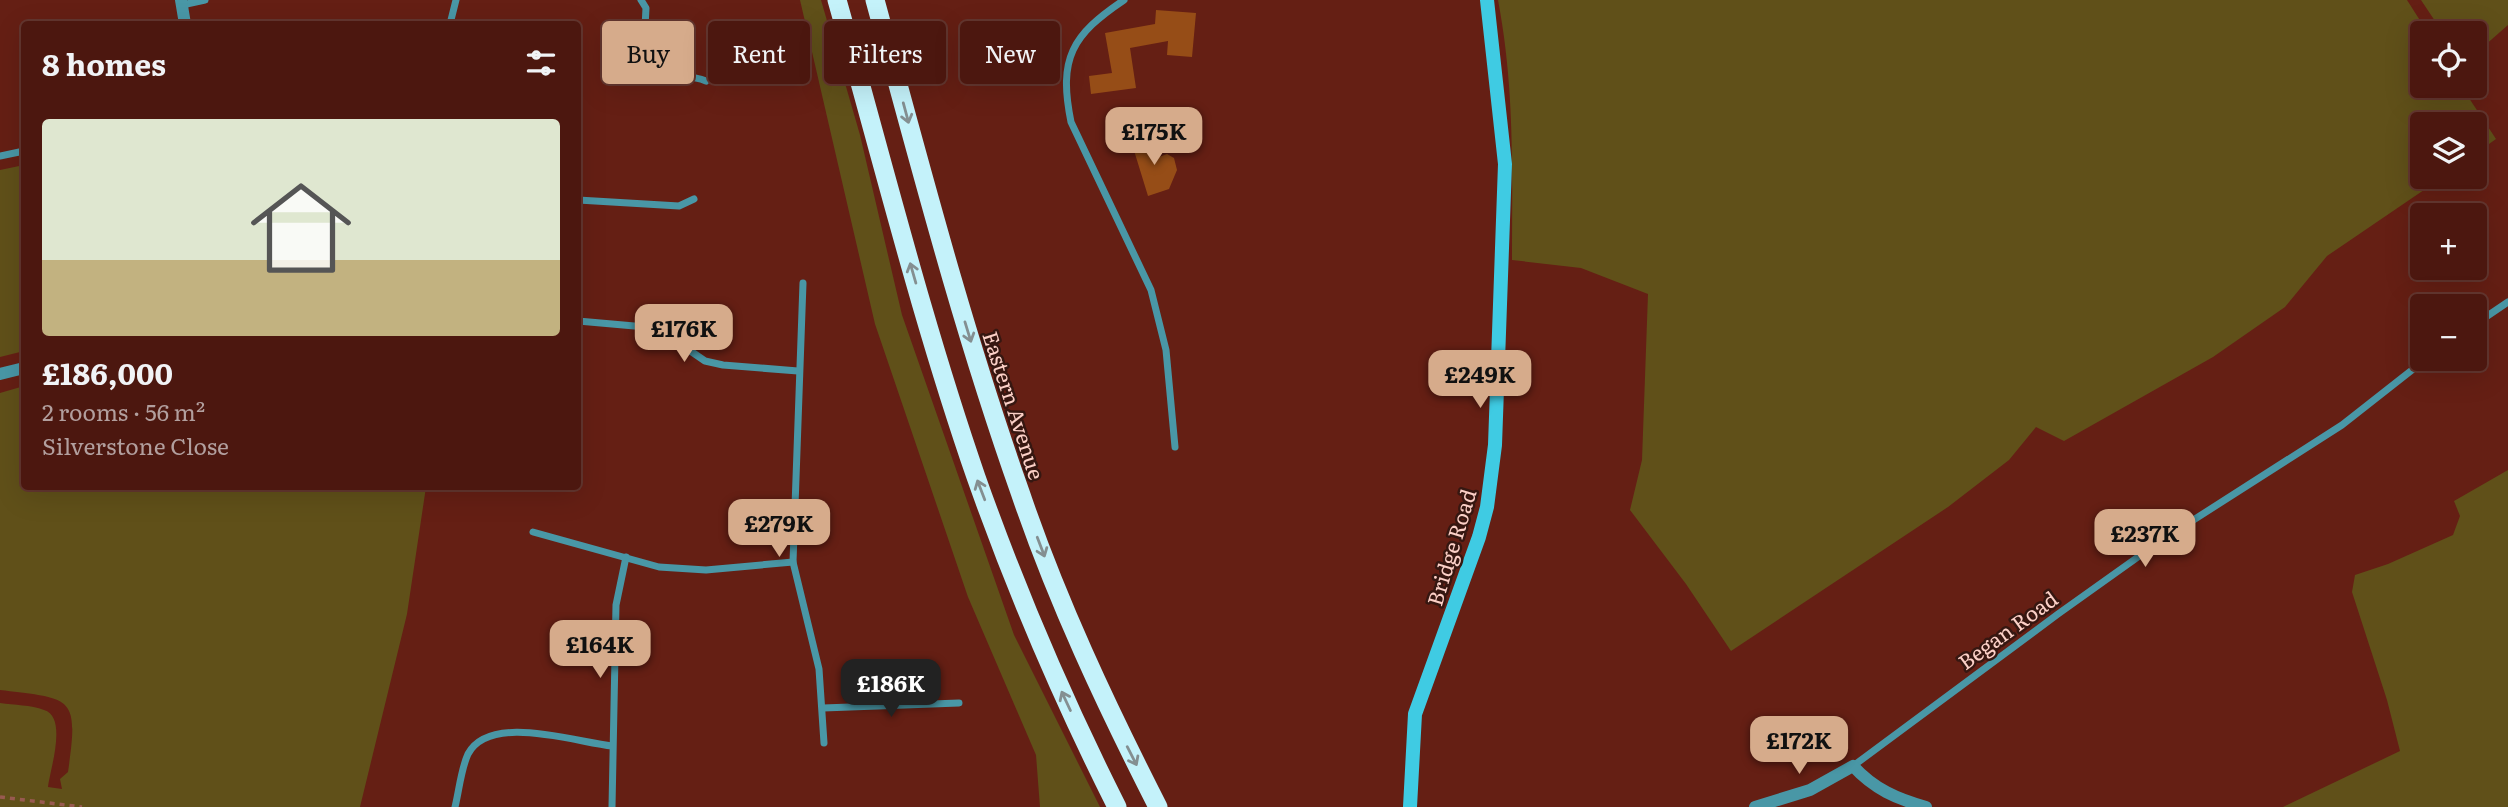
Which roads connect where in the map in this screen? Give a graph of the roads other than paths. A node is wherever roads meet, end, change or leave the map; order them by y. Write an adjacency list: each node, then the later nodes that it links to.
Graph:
1 (205, 0): 8 (street)
2 (456, 0): 10 (street)
3 (640, 0): 11 (street)
4 (837, 0): 35 (highway, one-way to 4)
5 (875, 0): 36 (highway, Eastern Avenue, one-way to 36)
6 (1124, 0): 24 (street)
7 (1488, 0): 37 (main road, Bridge Road)
8 (181, 2): 9 (street)
9 (184, 21)
10 (451, 21)
11 (706, 81)
12 (21, 152): 13 (street)
13 (0, 156)
14 (694, 198): 15 (street)
15 (581, 200)
16 (803, 283): 21 (street)
17 (2508, 302): 18 (street)
18 (2487, 316)
19 (581, 321): 21 (street)
20 (21, 369): 23 (street)
21 (798, 371): 27 (street)
22 (2411, 371): 32 (street, Began Road)
23 (0, 374)
24 (1175, 447)
25 (533, 532): 26 (street)
26 (626, 557): 27 (street); 31 (street)
27 (793, 562): 29 (street)
28 (959, 703): 29 (street)
29 (823, 708): 30 (street)
30 (824, 743)
31 (612, 746): 33 (street); 34 (street)
32 (1853, 766): 38 (street); 39 (street)
33 (455, 807)
34 (612, 807)
35 (1117, 807)
36 (1158, 807)
37 (1410, 807)
38 (1755, 807)
39 (1926, 807)

